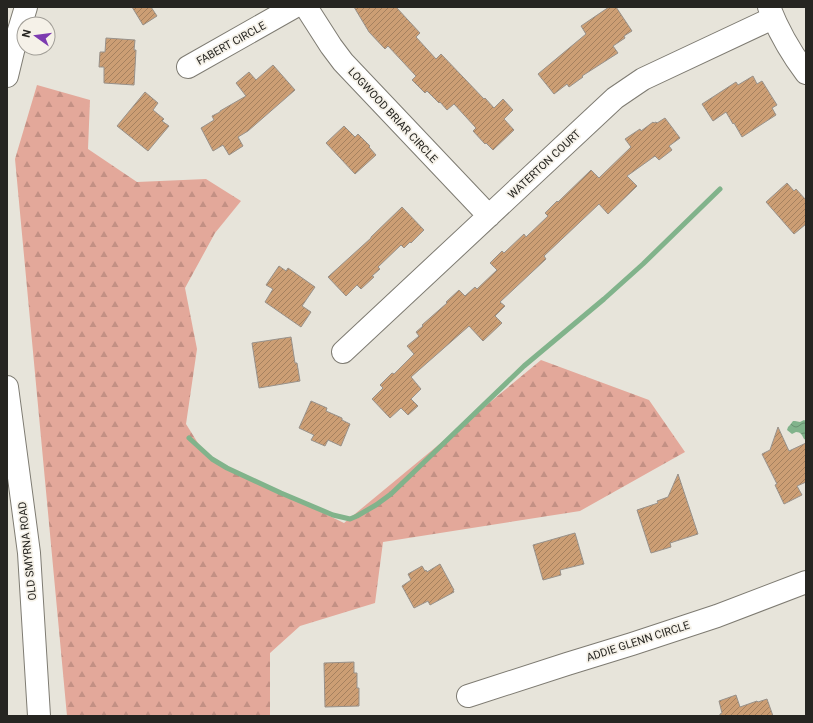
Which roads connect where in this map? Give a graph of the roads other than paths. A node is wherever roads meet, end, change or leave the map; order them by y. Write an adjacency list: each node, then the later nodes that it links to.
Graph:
1 (26, 7): 7 (street)
2 (294, 7): 5 (street, FABERT CIRCLE)
3 (306, 7): 8 (street, LOGWOOD BRIAR CIRCLE)
4 (771, 12): 6 (street); 8 (street, WATERTON COURT)
5 (188, 67)
6 (806, 73)
7 (7, 76)
8 (489, 216): 9 (street, WATERTON COURT)
9 (343, 352)
10 (7, 387): 13 (street, OLD SMYRNA ROAD)
11 (806, 582): 12 (street, ADDIE GLENN CIRCLE)
12 (468, 696)
13 (39, 716)

